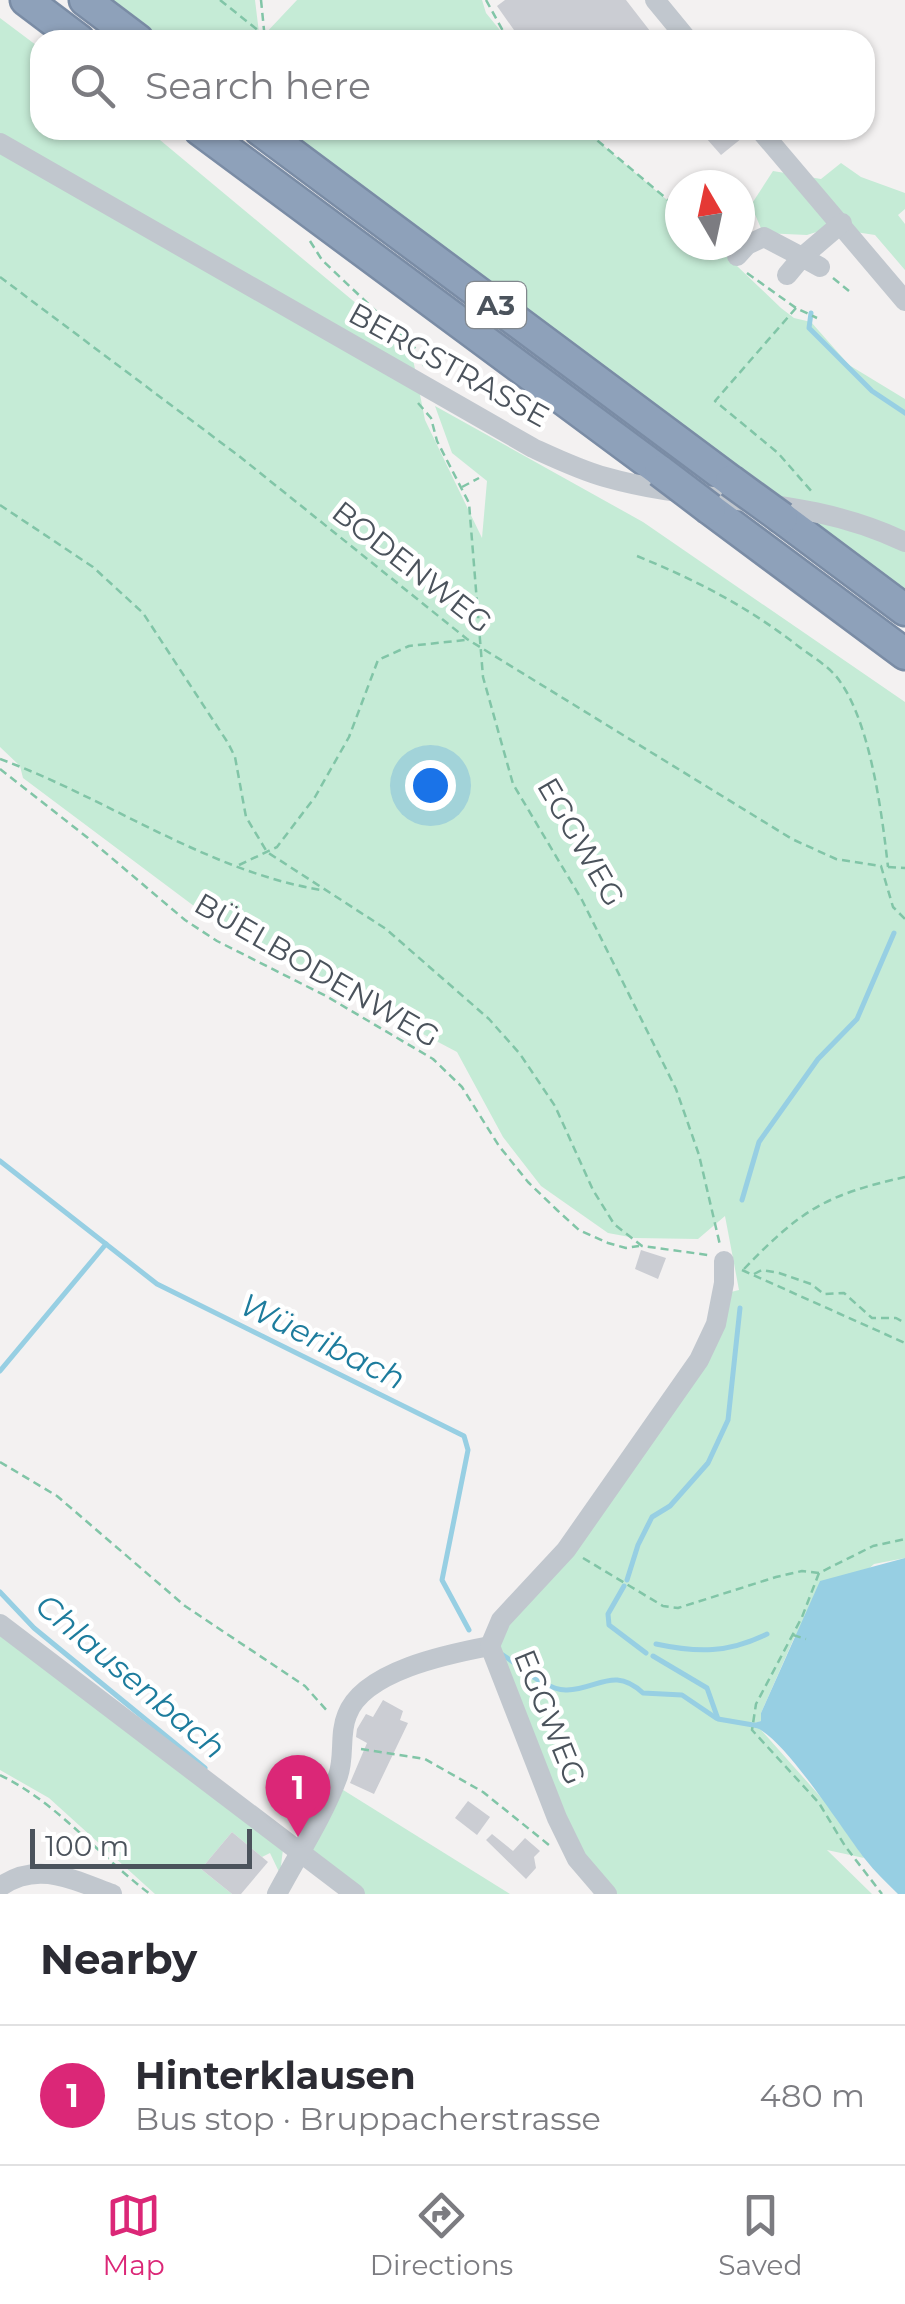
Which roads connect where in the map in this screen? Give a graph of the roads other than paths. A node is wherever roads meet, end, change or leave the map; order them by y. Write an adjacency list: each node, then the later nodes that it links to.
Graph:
1 (26, 0): 4 (highway)
2 (84, 0): 5 (highway)
3 (655, 0): 6 (street)
4 (66, 30)
5 (124, 30)
6 (680, 30)
7 (213, 140): 18 (highway, A3, bridge)
8 (273, 140): 17 (highway, A3, bridge)
9 (769, 140): 11 (street)
10 (0, 142): 16 (street, BERGSTRASSE)
11 (842, 223): 13 (street); 15 (street)
12 (755, 241): 13 (street)
13 (811, 262): 14 (street)
14 (787, 276)
15 (905, 301)
16 (905, 542)
17 (905, 610)
18 (905, 654)
19 (733, 1266): 21 (street, EGGWEG)
20 (0, 1624): 22 (street)
21 (490, 1646): 22 (street); 27 (street, EGGWEG)
22 (300, 1851): 25 (street); 26 (street)
23 (0, 1887): 24 (street)
24 (112, 1894)
25 (276, 1894)
26 (355, 1894)
27 (607, 1894)

